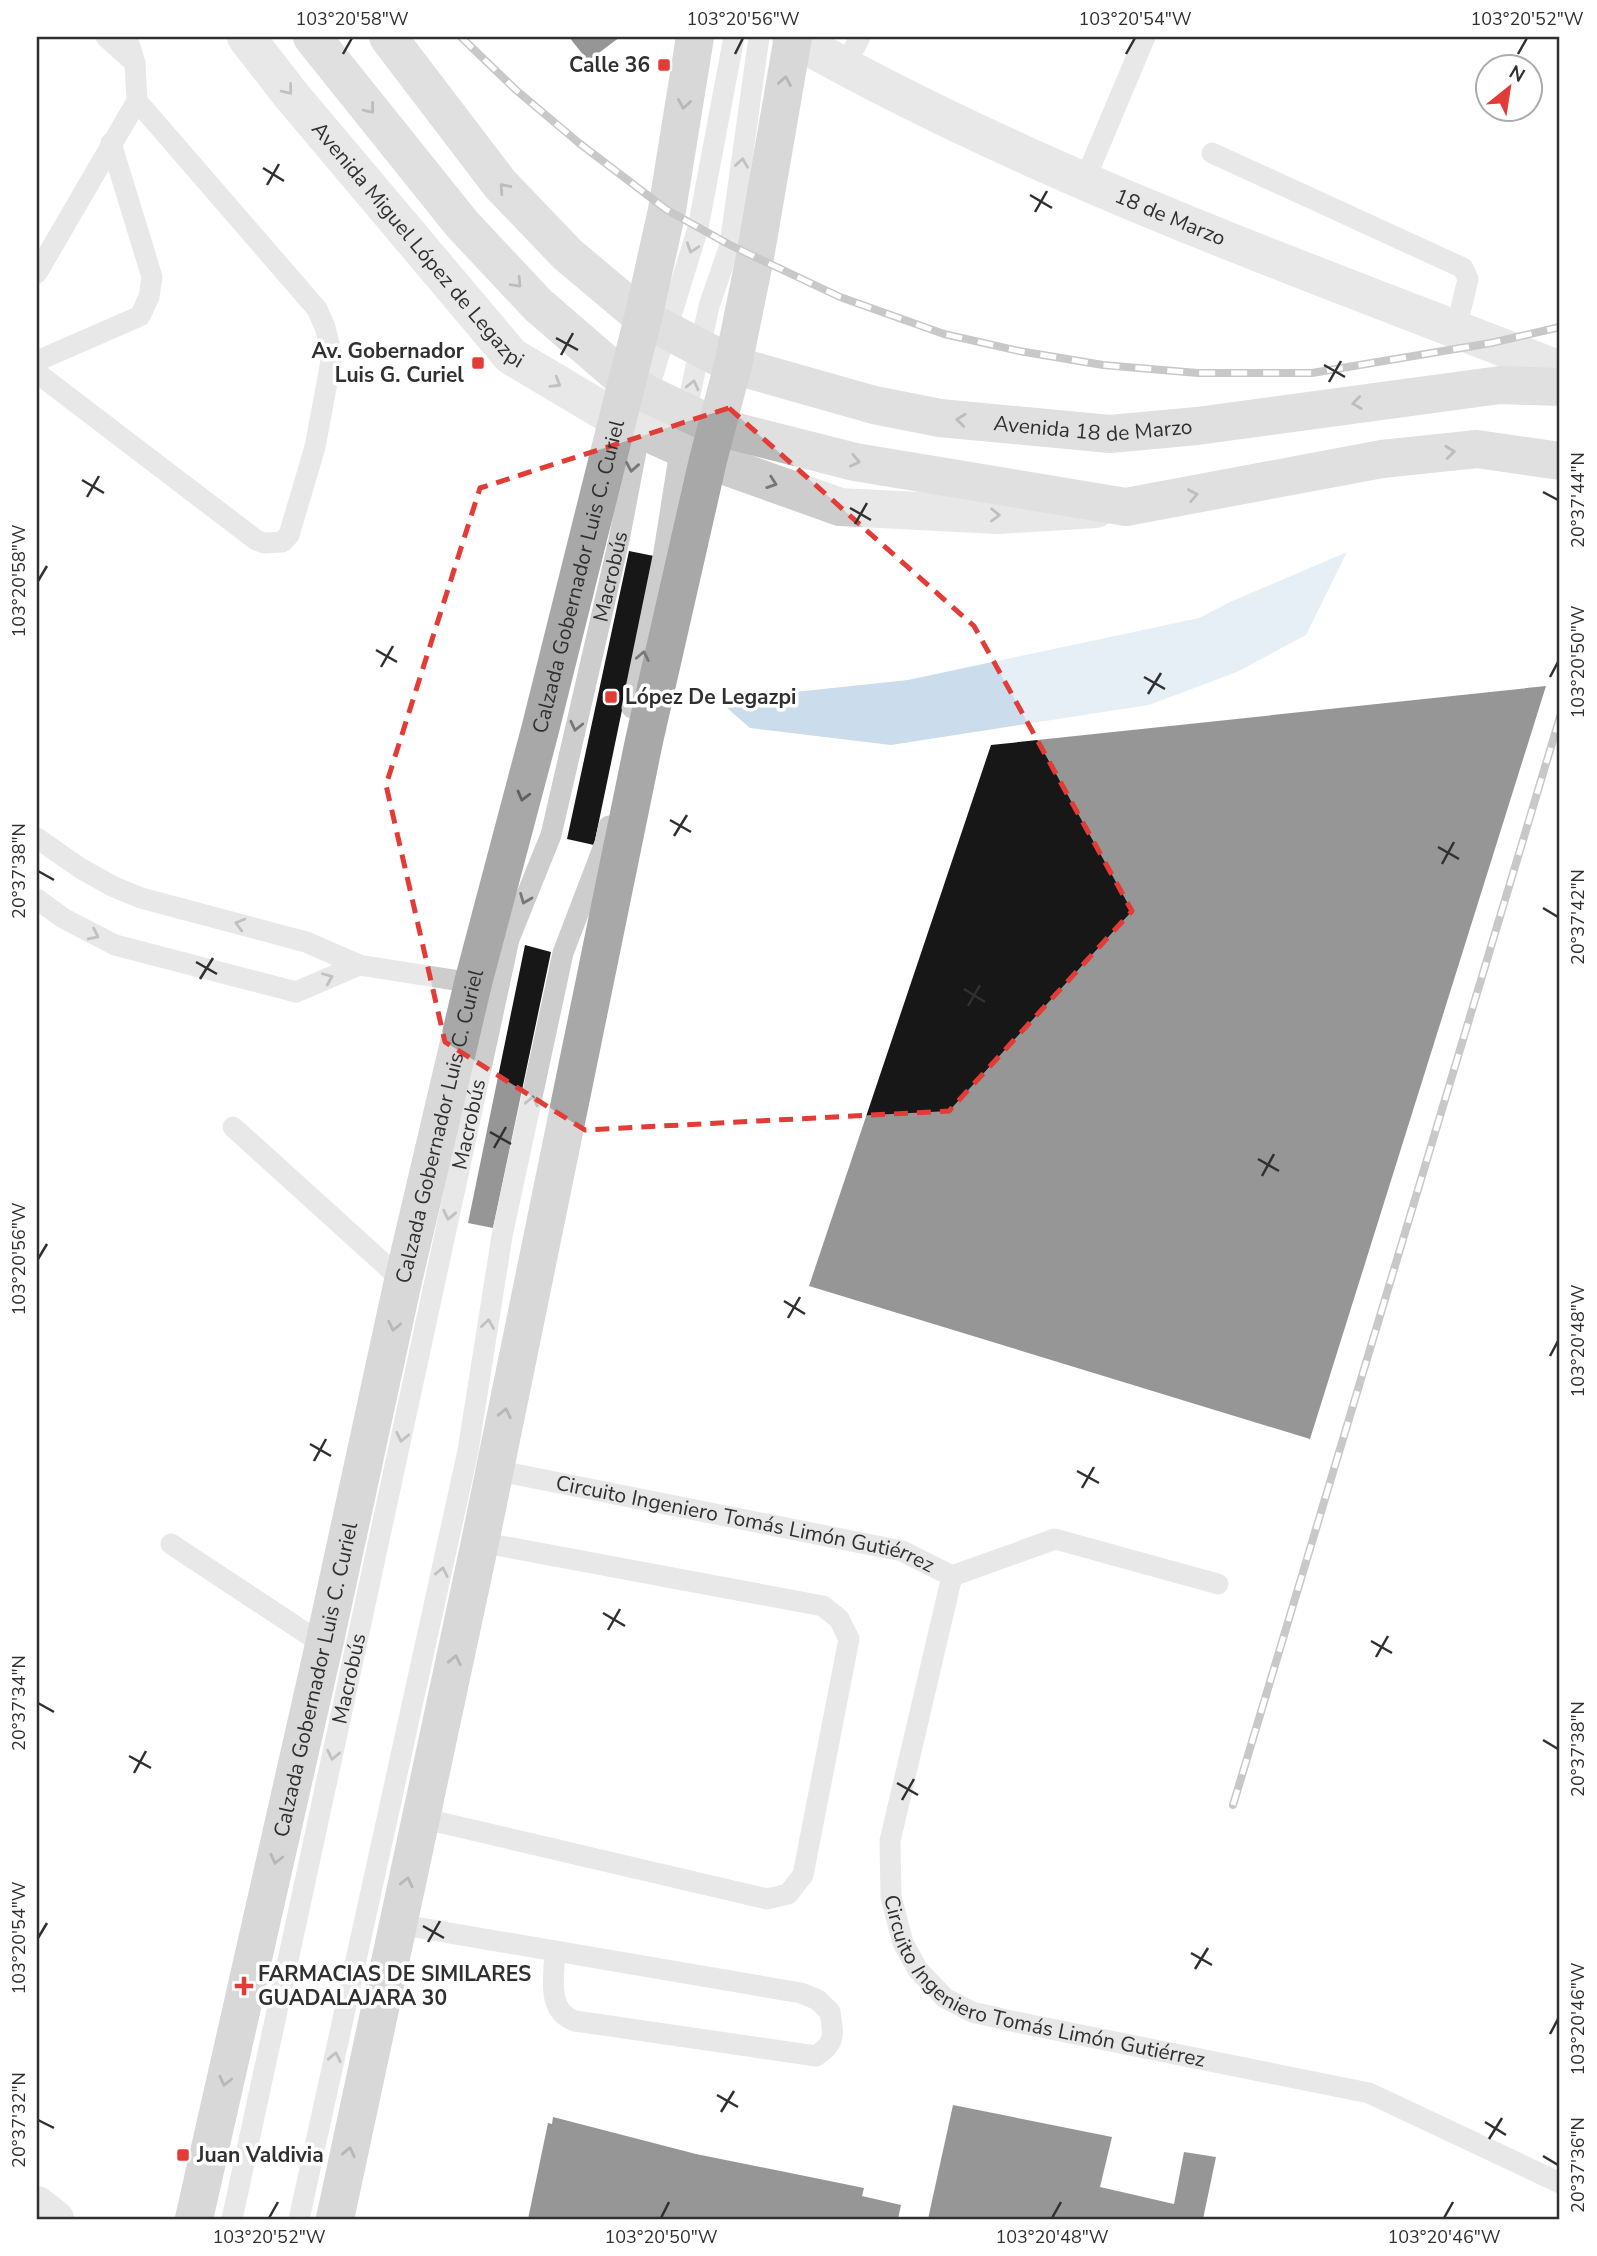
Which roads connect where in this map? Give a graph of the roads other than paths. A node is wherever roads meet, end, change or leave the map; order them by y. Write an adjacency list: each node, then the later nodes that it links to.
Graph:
1 (106, 37): 11 (lane)
2 (127, 37): 11 (lane)
3 (246, 37): 24 (street, Avenida Miguel López de Legazpi, one-way to 24)
4 (312, 37): 24 (street, Avenida Miguel López de Legazpi, one-way to 24)
5 (388, 37): 17 (street, one-way to 5)
6 (695, 37): 17 (main road, Calzada Gobernador Luis C. Curiel, one-way to 17)
7 (734, 37): 17 (lane, one-way to 17)
8 (784, 37): 10 (street, 18 de Marzo); 19 (main road, one-way to 8)
9 (1145, 37): 15 (lane)
10 (852, 51): 15 (street, 18 de Marzo)
11 (135, 63): 12 (lane)
12 (137, 101): 13 (lane); 22 (lane)
13 (111, 143): 16 (lane); 20 (lane)
14 (1212, 153): 18 (lane)
15 (1084, 182): 18 (street, 18 de Marzo)
16 (37, 273)
17 (655, 324): 19 (street, Avenida 18 de Marzo); 24 (main road, Calzada Gobernador Luis C. Curiel)
18 (1456, 329): 21 (street, 18 de Marzo)
19 (717, 358): 23 (street, Avenida 18 de Marzo, one-way to 19); 25 (main road)
20 (37, 361)
21 (1560, 370)
22 (37, 373)
23 (1560, 387)
24 (632, 406): 25 (street, one-way to 25); 30 (main road, Calzada Gobernador Luis C. Curiel, one-way to 30); 46 (lane, Macrobús, one-way to 46)
25 (698, 437): 26 (street, one-way to 26); 33 (main road, one-way to 25); 47 (lane, one-way to 25)
26 (1560, 461)
27 (37, 838): 29 (lane, one-way to 27)
28 (37, 899): 29 (lane, one-way to 29)
29 (359, 965): 30 (lane)
30 (473, 984): 32 (main road, Calzada Gobernador Luis C. Curiel)
31 (233, 1128): 32 (lane)
32 (403, 1281): 38 (main road, Calzada Gobernador Luis C. Curiel, one-way to 38)
33 (494, 1470): 34 (main road); 36 (lane, Circuito Ingeniero Tomás Limón Gutiérrez)
34 (480, 1542): 39 (main road, one-way to 34); 39 (lane)
35 (171, 1544): 38 (lane)
36 (952, 1576): 37 (lane); 42 (lane, Circuito Ingeniero Tomás Limón Gutiérrez)
37 (1218, 1584)
38 (324, 1645): 45 (main road, Calzada Gobernador Luis C. Curiel, one-way to 45)
39 (421, 1818): 40 (main road, one-way to 39)
40 (397, 1924): 41 (lane); 48 (main road, one-way to 40)
41 (555, 1951): 41 (lane)
42 (1560, 2183)
43 (37, 2205): 44 (street)
44 (55, 2219)
45 (194, 2219)
46 (232, 2219)
47 (299, 2219)
48 (335, 2219)

